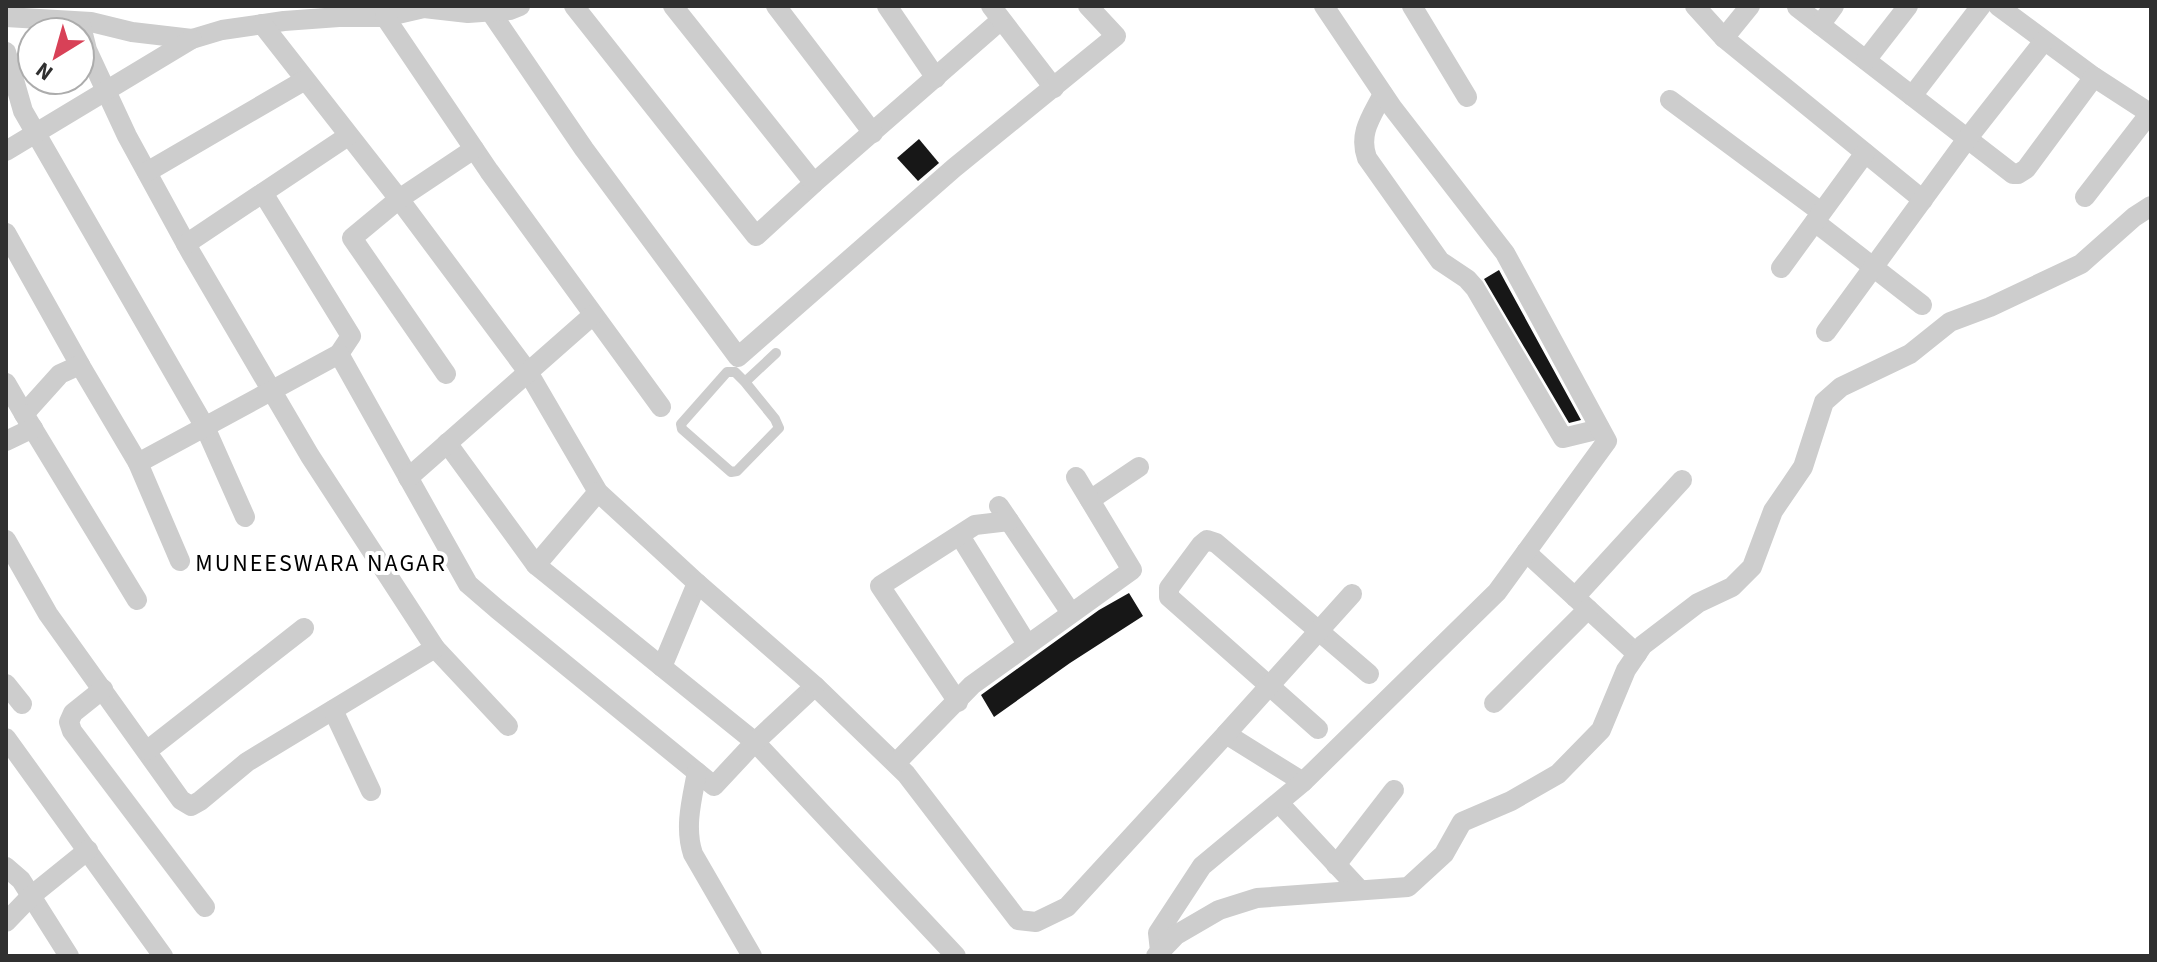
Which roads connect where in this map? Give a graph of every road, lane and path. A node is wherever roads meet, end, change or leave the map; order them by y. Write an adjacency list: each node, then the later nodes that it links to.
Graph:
1 (520, 6): 16 (street)
2 (574, 6): 46 (street)
3 (673, 6): 46 (street)
4 (776, 6): 39 (street)
5 (887, 6): 29 (street)
6 (1088, 6): 31 (street)
7 (1324, 6): 33 (street)
8 (1412, 6): 35 (street)
9 (1695, 6): 22 (street)
10 (1750, 6): 22 (street)
11 (1834, 6): 21 (street)
12 (1908, 6): 26 (street)
13 (1981, 6): 34 (street)
14 (1998, 6): 24 (street)
15 (1797, 7): 21 (street)
16 (490, 11): 18 (street); 62 (street)
17 (996, 13): 29 (street); 31 (street)
18 (385, 17): 20 (street); 42 (street)
19 (96, 24): 23 (street)
20 (262, 24): 23 (street); 30 (street)
21 (1820, 25): 26 (street)
22 (1724, 38): 44 (street)
23 (192, 39): 32 (street)
24 (2044, 41): 28 (street); 41 (street)
25 (6, 52): 38 (street)
26 (1866, 60): 34 (street)
27 (96, 70): 32 (street)
28 (2094, 77): 37 (street); 41 (street)
29 (936, 78): 39 (street)
30 (305, 80): 40 (street); 45 (street)
31 (1054, 88): 62 (street)
32 (105, 91): 38 (street); 45 (street)
33 (1383, 94): 72 (street); 72 (street)
34 (1912, 96): 41 (street)
35 (1467, 97)
36 (1670, 100): 52 (street)
37 (2150, 114): 48 (street)
38 (36, 133): 43 (street); 71 (street)
39 (873, 133): 46 (street)
40 (348, 136): 47 (street); 49 (street)
41 (1967, 139): 50 (street)
42 (474, 149): 49 (street); 58 (street)
43 (6, 151)
44 (1865, 153): 50 (street); 52 (street)
45 (147, 172): 54 (street)
46 (814, 183)
47 (263, 193): 54 (street); 61 (street)
48 (2085, 197)
49 (399, 199): 64 (street); 65 (street)
50 (1923, 200): 55 (street)
51 (2151, 206): 97 (street)
52 (1818, 217): 55 (street); 56 (street)
53 (6, 233): 63 (street)
54 (186, 244): 68 (street)
55 (1874, 267): 57 (street); 59 (street)
56 (1781, 268)
57 (1922, 305)
58 (593, 315): 64 (street); 69 (street)
59 (1826, 332)
60 (776, 353): 66 (lane)
61 (339, 354): 68 (street); 78 (street)
62 (738, 357): 66 (lane)
63 (80, 365): 70 (street); 75 (street)
64 (528, 372): 74 (street); 80 (street)
65 (446, 374)
66 (749, 378): 66 (lane)
67 (6, 383): 70 (street)
68 (272, 391): 71 (street); 96 (street)
69 (661, 407)
70 (28, 421): 73 (street); 90 (street)
71 (205, 427): 75 (street); 82 (street)
72 (1600, 429): 85 (street)
73 (6, 441)
74 (447, 443): 78 (street); 87 (street)
75 (138, 463): 86 (street)
76 (1139, 467): 81 (street)
77 (1076, 477): 81 (street)
78 (408, 478): 115 (street)
79 (1682, 480): 91 (street)
80 (598, 492): 87 (street); 88 (street)
81 (1090, 500): 92 (street)
82 (245, 517)
83 (960, 536): 92 (street); 95 (street); 104 (street)
84 (6, 540): 103 (street)
85 (1526, 552): 91 (street); 116 (street)
86 (180, 561)
87 (536, 565): 98 (street)
88 (697, 583): 98 (street); 101 (street)
89 (1352, 594): 94 (street)
90 (137, 600)
91 (1581, 603): 97 (street); 105 (street)
92 (1071, 613): 95 (street)
93 (304, 628): 113 (street)
94 (1319, 631): 99 (street); 102 (street); 102 (street)
95 (1027, 644): 104 (street)
96 (435, 648): 107 (street); 108 (street)
97 (1637, 654): 123 (street)
98 (662, 667): 112 (street)
99 (1369, 674)
100 (6, 684): 106 (street)
101 (815, 686): 112 (street); 114 (street)
102 (1269, 687): 109 (street); 110 (street)
103 (103, 689): 113 (street); 125 (street)
104 (958, 702): 114 (street)
105 (1494, 703)
106 (22, 704)
107 (333, 710): 113 (street); 118 (street)
108 (508, 726)
109 (1318, 729)
110 (1226, 734): 114 (street); 116 (street)
111 (6, 738): 120 (street)
112 (755, 742): 115 (street); 131 (street)
113 (148, 750)
114 (896, 763)
115 (697, 772): 130 (street)
116 (1303, 782): 119 (street)
117 (1394, 790): 121 (street)
118 (371, 791)
119 (1279, 803): 121 (street); 127 (street)
120 (88, 850): 124 (street); 129 (street)
121 (1336, 865): 123 (street)
122 (6, 867): 124 (street)
123 (1360, 890): 127 (street)
124 (31, 896): 126 (street); 128 (street)
125 (205, 907)
126 (6, 922)
127 (1158, 954)
128 (69, 956)
129 (163, 956)
130 (752, 956)
131 (956, 956)

